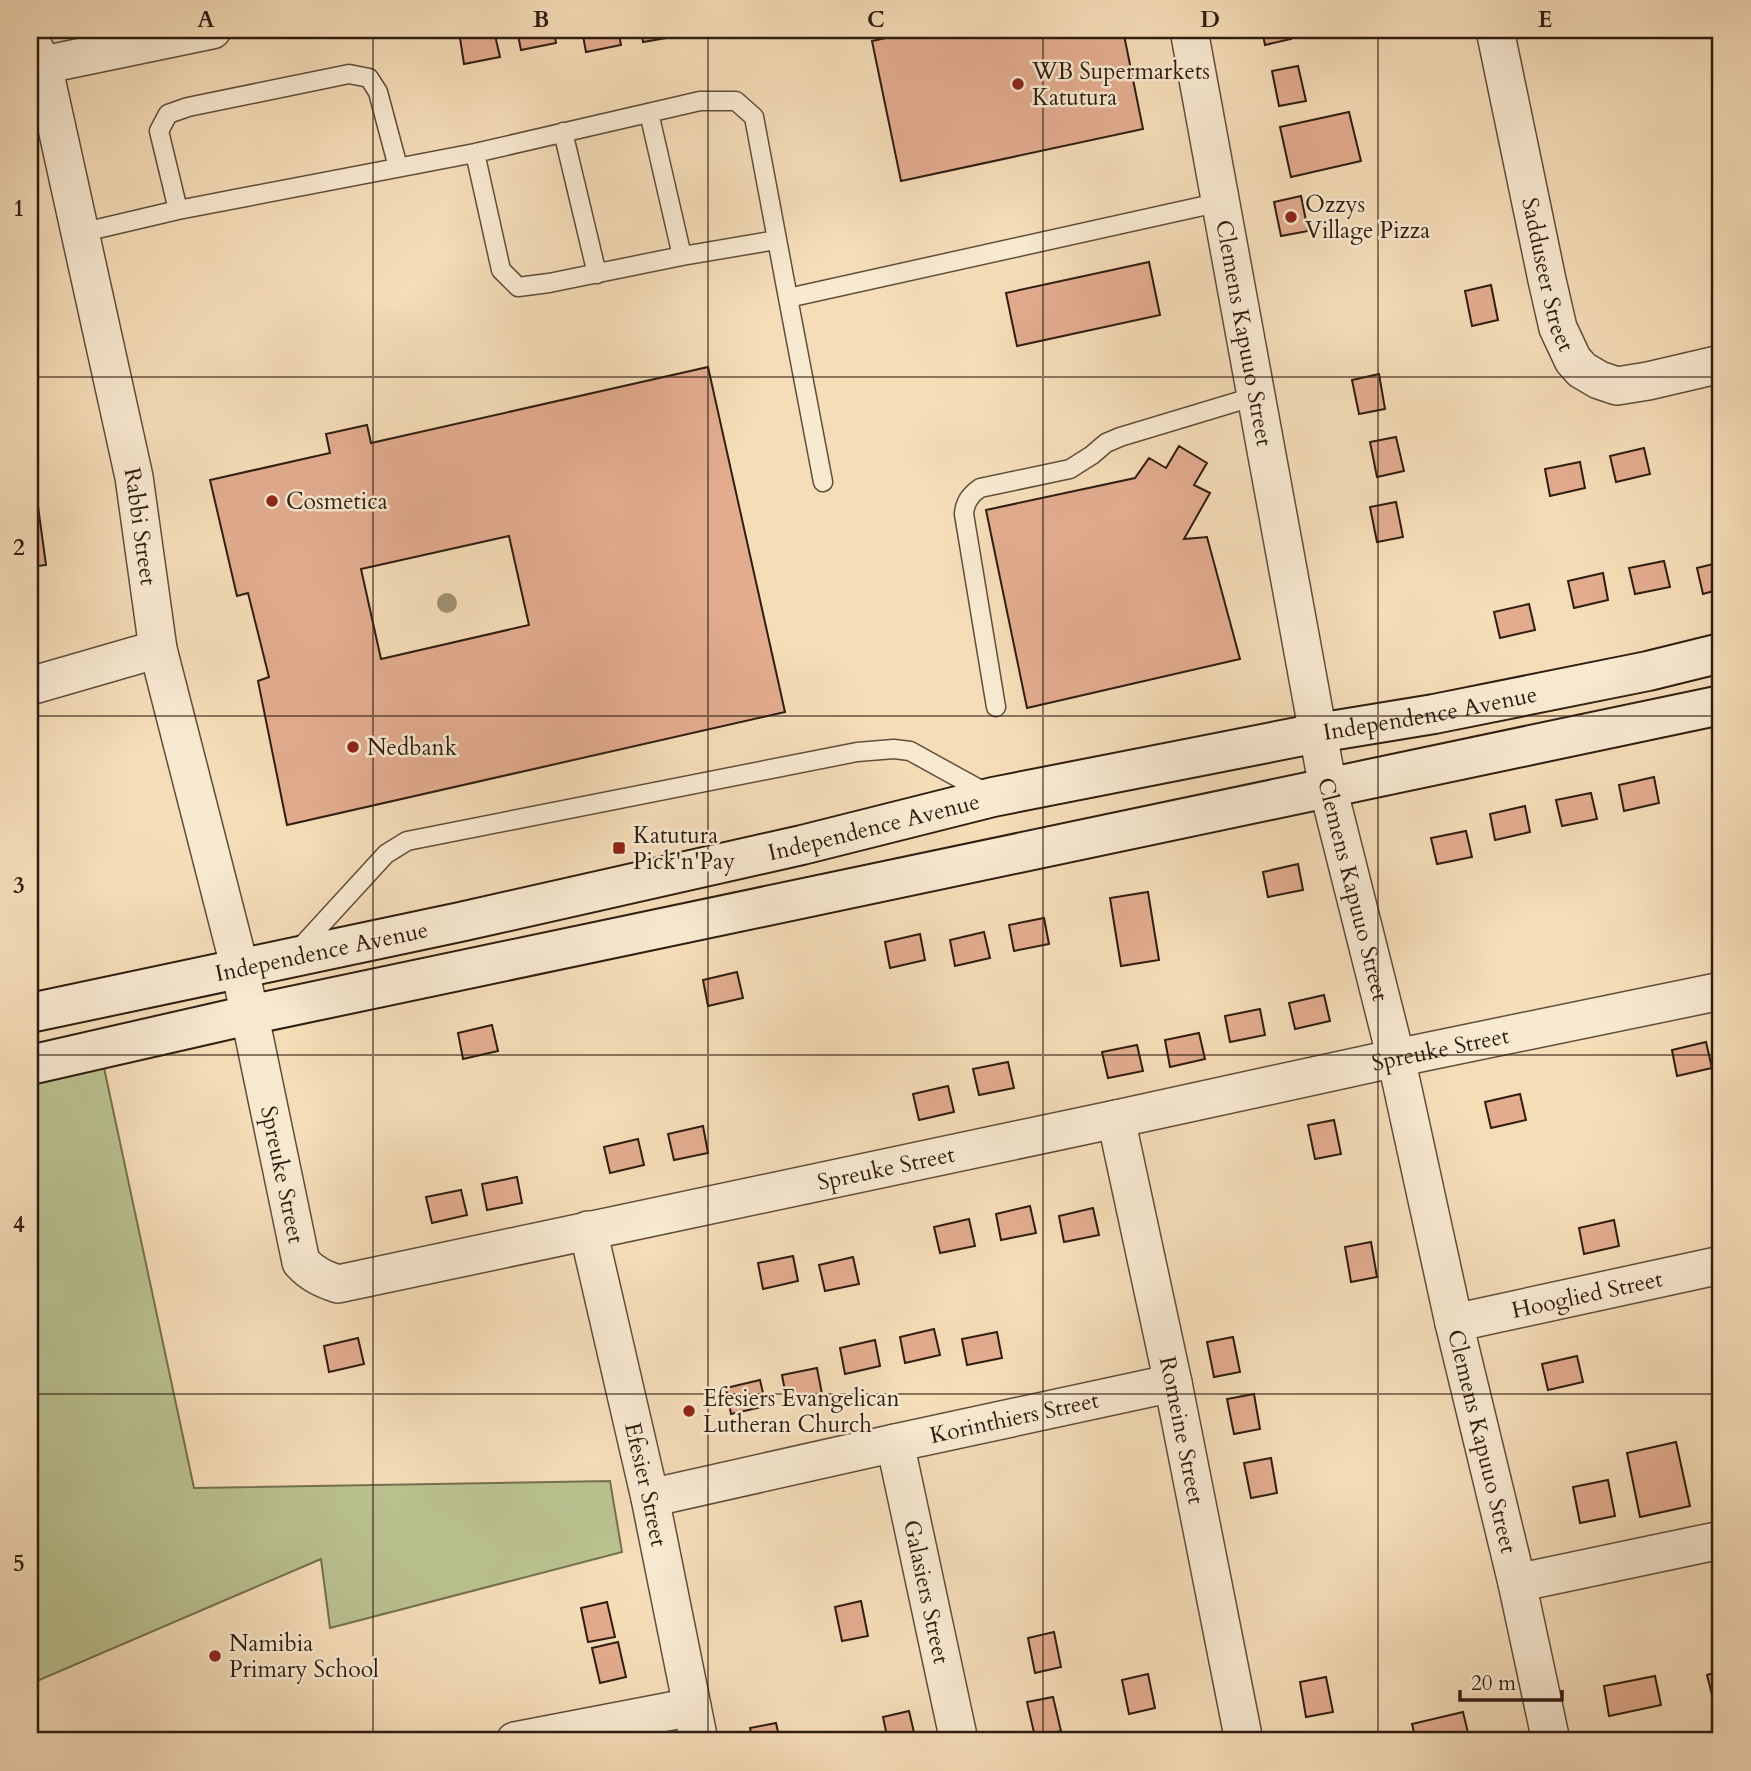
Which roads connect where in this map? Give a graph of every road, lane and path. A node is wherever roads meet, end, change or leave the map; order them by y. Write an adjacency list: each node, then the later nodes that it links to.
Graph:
1 (212, 30): 4 (street)
2 (1189, 30): 9 (street, Clemens Kapuuo Street)
3 (1495, 30): 16 (street, Sadduseer Street)
4 (36, 53): 11 (street, Rabbi Street)
5 (649, 113): 6 (lane); 12 (lane); 13 (lane)
6 (563, 132): 7 (lane); 14 (lane)
7 (475, 153): 8 (lane); 14 (lane)
8 (398, 167): 10 (lane); 10 (lane)
9 (1221, 202): 15 (lane); 17 (street, Clemens Kapuuo Street)
10 (178, 210): 11 (lane)
11 (80, 233): 19 (street, Rabbi Street)
12 (776, 240): 13 (lane); 15 (lane)
13 (682, 256): 14 (lane)
14 (597, 274)
15 (788, 298): 18 (lane)
16 (1721, 364)
17 (1256, 396): 23 (lane); 24 (street, Clemens Kapuuo Street)
18 (822, 482)
19 (158, 649): 21 (street); 28 (street, Rabbi Street)
20 (1721, 653): 24 (main road, Independence Avenue)
21 (30, 686)
22 (1721, 705): 25 (main road, Independence Avenue)
23 (996, 707)
24 (1318, 733): 25 (street, Clemens Kapuuo Street); 26 (main road, Independence Avenue)
25 (1328, 788): 31 (main road, Independence Avenue); 32 (street, Clemens Kapuuo Street)
26 (993, 797): 27 (main road, Independence Avenue); 27 (lane)
27 (290, 958): 28 (main road, Independence Avenue)
28 (240, 969): 30 (main road, Independence Avenue); 31 (street, Rabbi Street)
29 (1721, 991): 32 (street, Spreuke Street)
30 (30, 1013)
31 (249, 1015): 33 (main road, Independence Avenue); 35 (street, Spreuke Street)
32 (1396, 1058): 34 (street, Spreuke Street); 37 (street, Clemens Kapuuo Street)
33 (30, 1065)
34 (1116, 1119): 35 (street, Spreuke Street); 38 (street, Romeine Street)
35 (588, 1230): 40 (street, Efesier Street)
36 (1721, 1265): 37 (street, Hooglied Street)
37 (1454, 1323): 42 (street, Clemens Kapuuo Street)
38 (1173, 1383): 39 (street, Korinthiers Street); 47 (street, Romeine Street)
39 (895, 1443): 40 (street, Korinthiers Street); 46 (street, Galasiers Street)
40 (650, 1498): 43 (street, Efesier Street)
41 (1721, 1540): 42 (street)
42 (1517, 1583): 48 (street, Clemens Kapuuo Street)
43 (695, 1724): 45 (street)
44 (1721, 1735): 49 (lane)
45 (515, 1741)
46 (959, 1741)
47 (1244, 1741)
48 (1551, 1741)
49 (1715, 1741)

